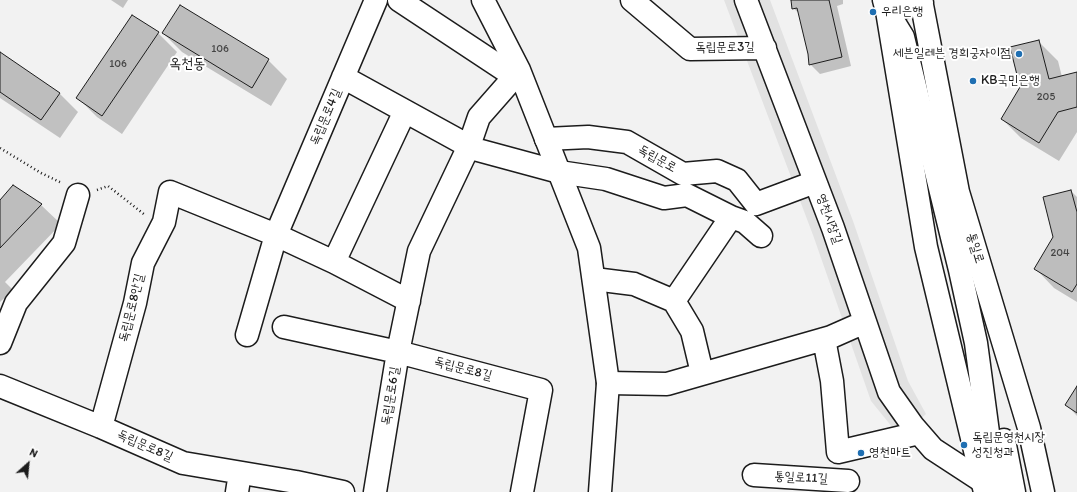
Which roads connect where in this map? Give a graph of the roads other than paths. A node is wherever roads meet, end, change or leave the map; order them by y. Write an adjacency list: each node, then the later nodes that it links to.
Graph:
1 (376, 0): 9 (street, 독립문로4길)
2 (399, 0): 10 (street)
3 (483, 0): 10 (street)
4 (632, 0): 8 (street, 독립문로3길)
5 (746, 0): 8 (street, 영천시장길)
6 (926, 1): 7 (street); 16 (street, 통일로)
7 (886, 5): 40 (street)
8 (765, 48): 15 (street, 영천시장길)
9 (343, 77): 11 (street); 19 (street, 독립문로4길)
10 (519, 79): 12 (street); 13 (street, 독립문로6길)
11 (405, 111): 13 (street); 21 (street)
12 (546, 139): 14 (street); 18 (street, 독립문로)
13 (469, 146): 14 (street); 23 (street, 독립문로6길)
14 (559, 172): 18 (street, 독립문로); 22 (street)
15 (815, 182): 18 (street); 25 (street, 영천시장길)
16 (958, 192): 45 (street); 46 (street, 통일로)
17 (78, 195): 29 (street)
18 (744, 214): 20 (street, 독립문로); 24 (street)
19 (276, 235): 21 (street); 27 (street, 독립문로4길); 34 (street, 독립문로8안길)
20 (761, 236)
21 (334, 262): 23 (street)
22 (594, 279): 24 (street); 32 (street)
23 (408, 301): 30 (street, 독립문로6길)
24 (674, 301): 31 (street)
25 (865, 322): 28 (street); 35 (street, 영천시장길)
26 (284, 327): 30 (street, 독립문로8길)
27 (247, 335)
28 (824, 339): 31 (street); 36 (street)
29 (0, 343)
30 (398, 352): 42 (street, 독립문로6길); 43 (street, 독립문로8길)
31 (702, 374): 32 (street)
32 (608, 384): 44 (street)
33 (0, 386): 34 (street, 독립문로8길)
34 (101, 427): 38 (street, 독립문로8길)
35 (919, 433): 36 (street); 40 (street, 영천시장길)
36 (846, 450): 39 (street, 통일로11길)
37 (754, 475): 39 (street, 통일로11길)
38 (238, 482): 41 (street, 독립문로8길)
39 (849, 486)
40 (988, 488)
41 (343, 492)
42 (375, 492)
43 (522, 492)
44 (600, 492)
45 (1014, 492)
46 (1043, 492)

